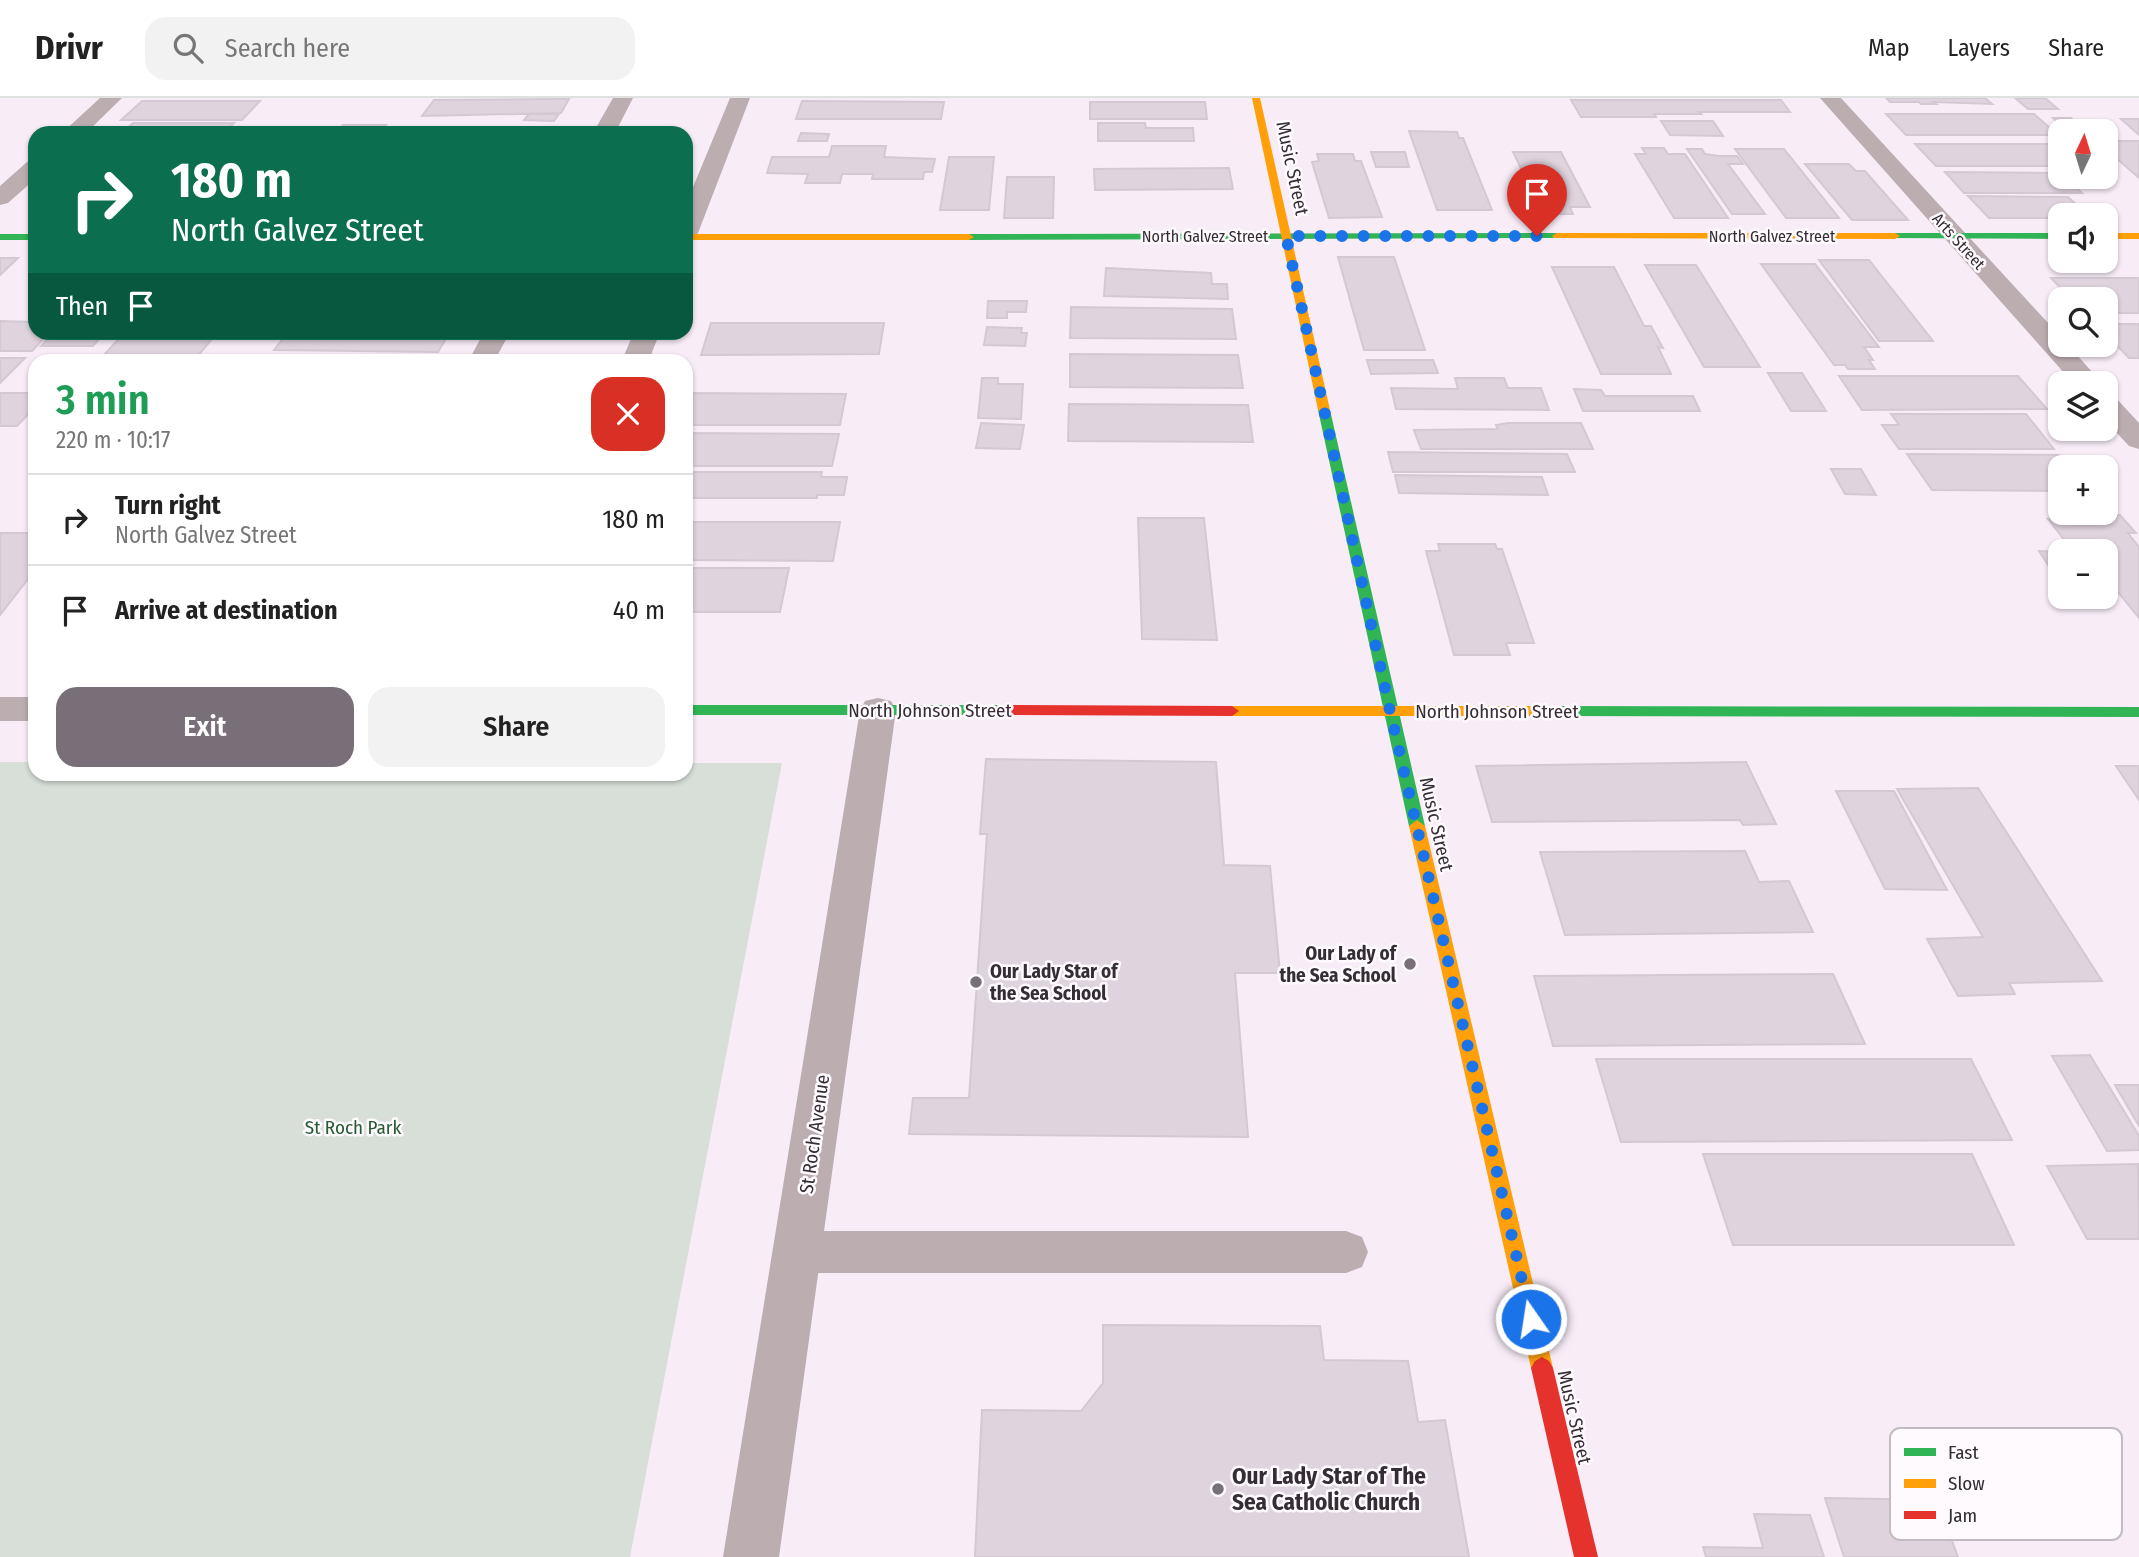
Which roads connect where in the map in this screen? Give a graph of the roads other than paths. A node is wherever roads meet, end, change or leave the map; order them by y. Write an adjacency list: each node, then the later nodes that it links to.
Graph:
1 (112, 98): 6 (street)
2 (623, 98): 7 (street)
3 (740, 98): 10 (street)
4 (1256, 98): 12 (street, Music Street)
5 (1830, 98): 13 (street, Arts Street)
6 (81, 126)
7 (608, 126)
8 (28, 173): 9 (street)
9 (0, 198)
10 (693, 217)
11 (693, 235): 12 (street, North Galvez Street)
12 (1286, 236): 13 (street, North Galvez Street); 26 (street, Music Street)
13 (1955, 236): 14 (street, North Galvez Street); 19 (street, Arts Street)
14 (2048, 236)
15 (2118, 236): 16 (street)
16 (2139, 236)
17 (0, 237): 18 (street)
18 (28, 237)
19 (2077, 371)
20 (2118, 417): 21 (street)
21 (2139, 440)
22 (0, 709): 23 (street)
23 (28, 709)
24 (693, 710): 25 (street, North Johnson Street)
25 (878, 710): 26 (street, North Johnson Street); 28 (street, St Roch Avenue)
26 (1390, 711): 27 (street, North Johnson Street); 31 (street, Music Street)
27 (2139, 712)
28 (797, 1252): 29 (lane); 30 (street, St Roch Avenue)
29 (1346, 1252)
30 (751, 1557)
31 (1586, 1557)

